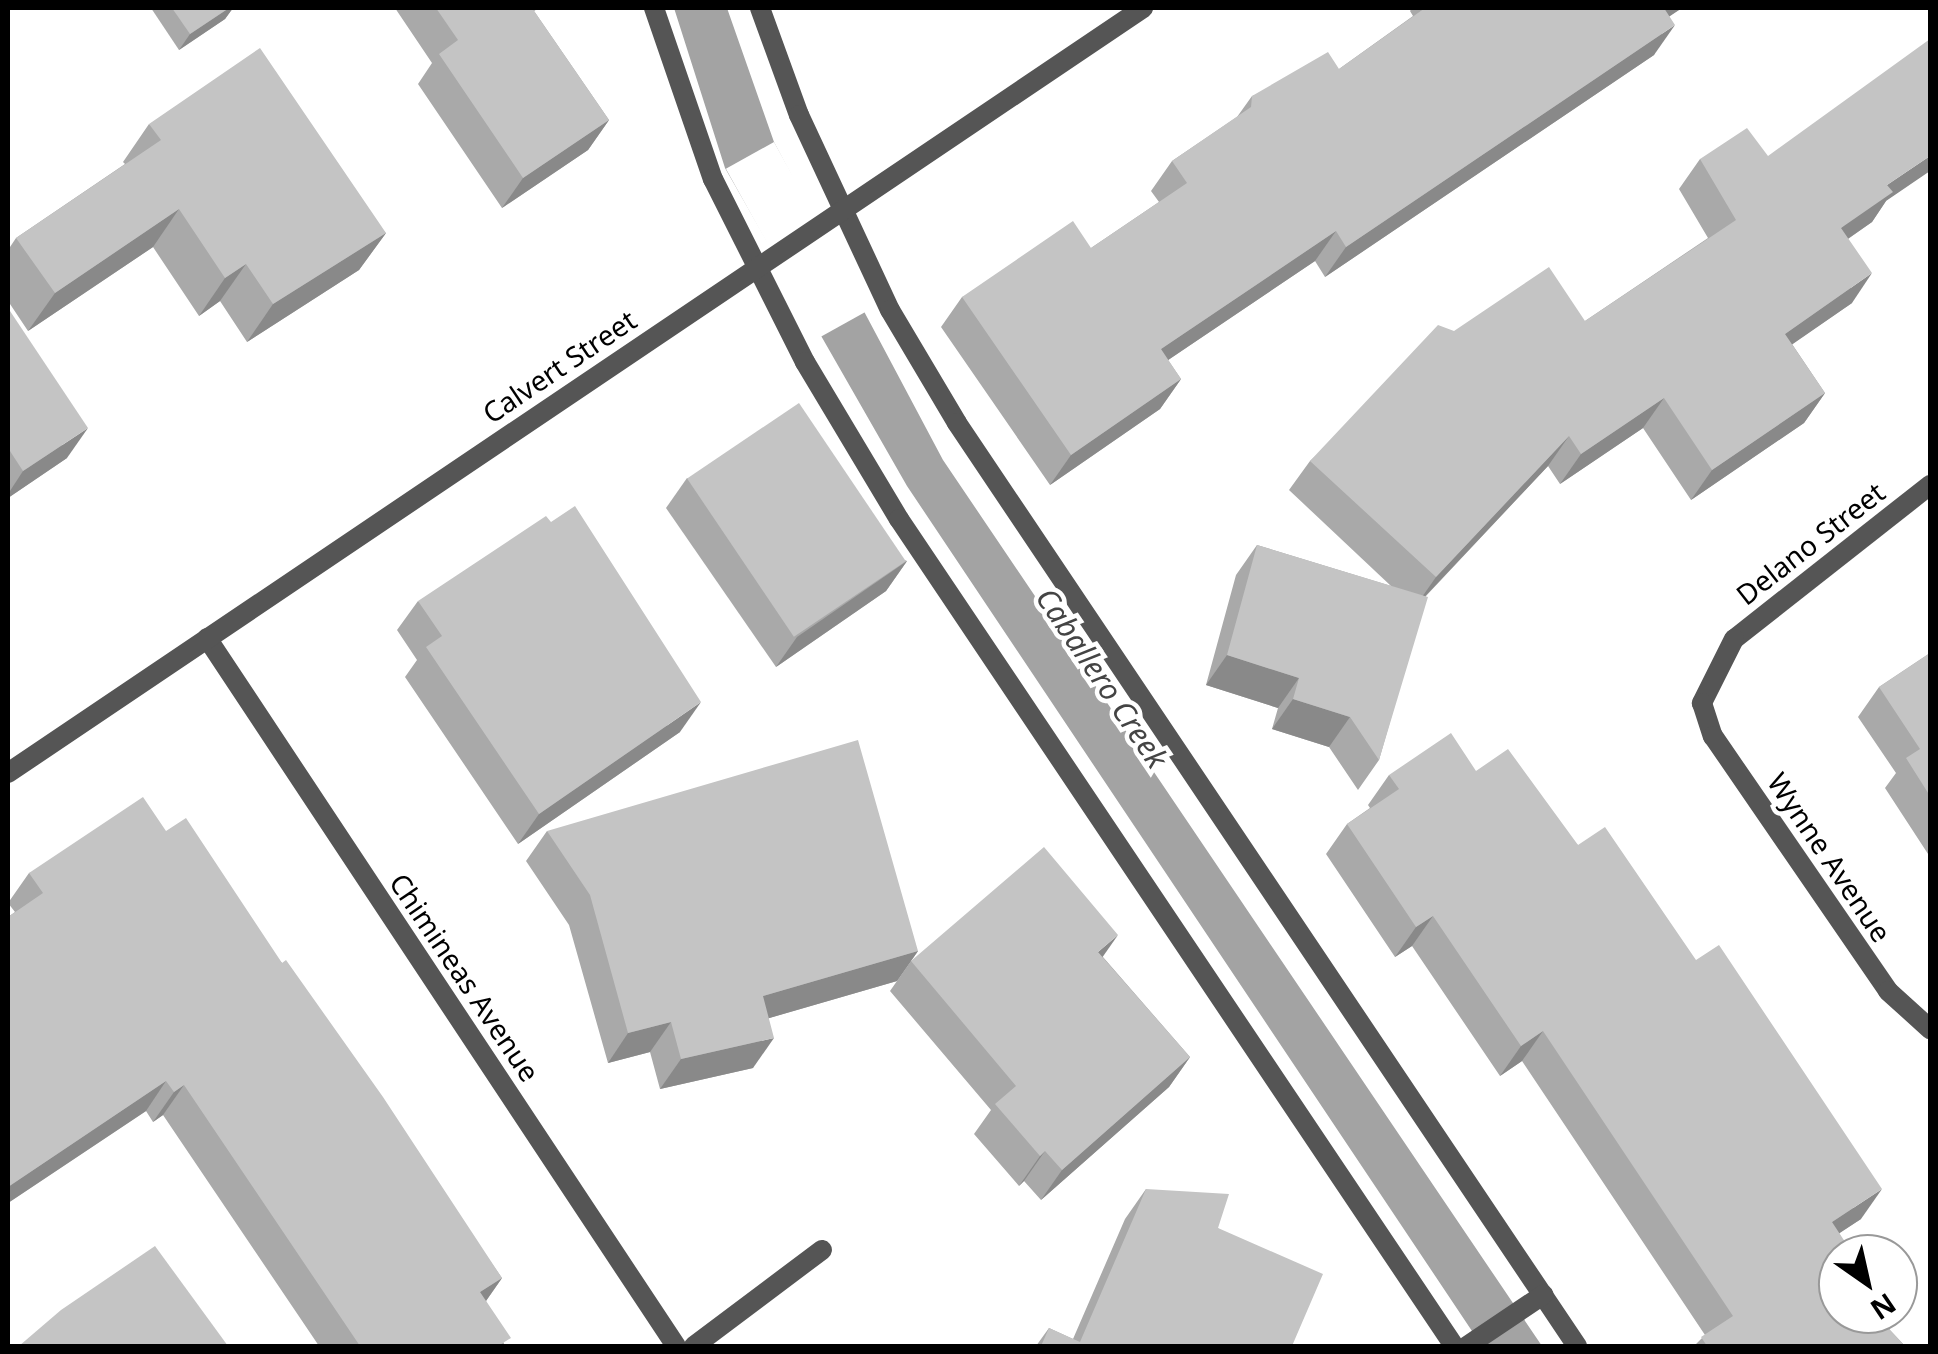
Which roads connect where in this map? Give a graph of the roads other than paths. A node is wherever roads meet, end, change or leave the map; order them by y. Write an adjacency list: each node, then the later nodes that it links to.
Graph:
1 (654, 8): 5 (street)
2 (760, 8): 4 (street)
3 (1143, 8): 4 (street, Calvert Street)
4 (843, 206): 5 (street, Calvert Street); 12 (street)
5 (763, 260): 7 (street, Calvert Street); 15 (street)
6 (1930, 485): 8 (street, Delano Street)
7 (207, 638): 9 (street, Calvert Street); 13 (street, Chimineas Avenue)
8 (1702, 702): 10 (street, Wynne Avenue)
9 (8, 773)
10 (1930, 1028)
11 (822, 1250): 14 (street)
12 (1543, 1296): 16 (street); 17 (street)
13 (676, 1346)
14 (694, 1346)
15 (1454, 1346)
16 (1467, 1346)
17 (1577, 1346)

